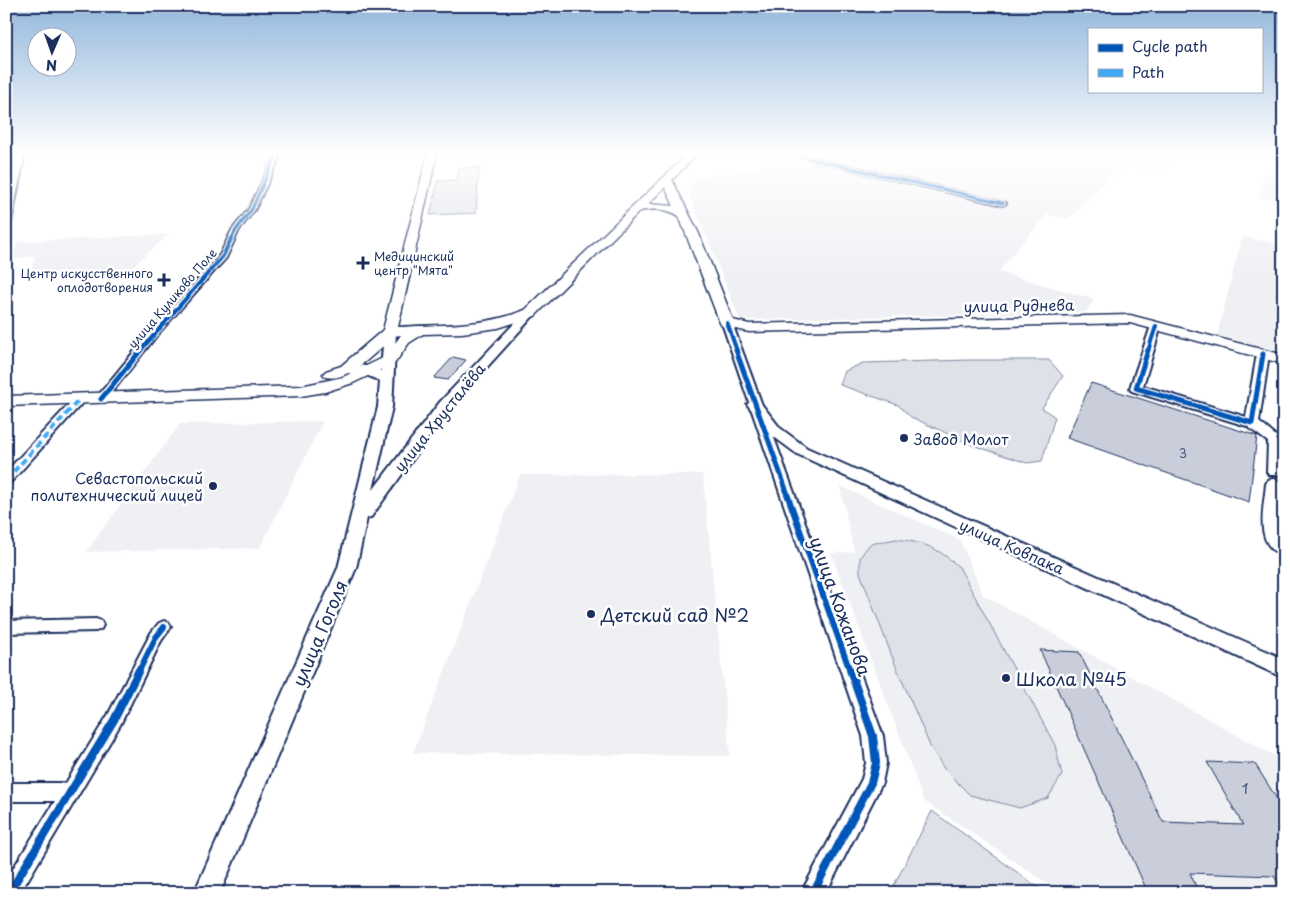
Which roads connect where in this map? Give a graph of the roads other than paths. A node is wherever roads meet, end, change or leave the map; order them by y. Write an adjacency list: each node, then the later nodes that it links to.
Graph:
1 (11, 195): 11 (main road)
2 (259, 195): 25 (street, улица Куликово Поле)
3 (422, 195): 17 (main road)
4 (650, 195): 7 (main road, улица Хрусталёва)
5 (675, 195): 10 (main road, улица Кожанова)
6 (970, 195): 8 (street)
7 (646, 199): 9 (main road, улица Хрусталёва); 10 (main road)
8 (1003, 203)
9 (636, 209): 10 (main road); 13 (main road, улица Хрусталёва)
10 (682, 209): 15 (main road, улица Кожанова)
11 (7, 211): 12 (main road)
12 (6, 222)
13 (530, 313): 16 (main road, улица Хрусталёва); 31 (main road, улица Хрусталёва)
14 (1156, 326): 15 (main road, улица Руднева); 18 (main road, улица Руднева); 29 (street)
15 (729, 328): 28 (street, улица Кожанова)
16 (422, 329): 17 (main road, улица Хрусталёва); 19 (main road)
17 (390, 332): 19 (main road, улица Гоголя); 21 (main road)
18 (1263, 354): 20 (main road, улица Руднева); 29 (street)
19 (390, 360): 22 (main road); 23 (main road, улица Гоголя)
20 (1284, 360)
21 (346, 369): 22 (main road); 24 (main road)
22 (368, 370): 23 (main road); 24 (main road)
23 (388, 380): 31 (main road, улица Гоголя)
24 (250, 393): 25 (main road)
25 (101, 399): 26 (main road)
26 (79, 400): 27 (main road); 30 (street)
27 (6, 401)
28 (754, 404): 36 (main road, улица Ковпака); 41 (street, улица Кожанова)
29 (1252, 424): 32 (street)
30 (6, 480)
31 (358, 528): 40 (main road, улица Гоголя)
32 (1284, 550)
33 (96, 625): 34 (street)
34 (6, 627)
35 (164, 627): 38 (street)
36 (1284, 669)
37 (6, 792): 38 (street)
38 (70, 792): 39 (street)
39 (9, 893)
40 (207, 893)
41 (813, 893)

